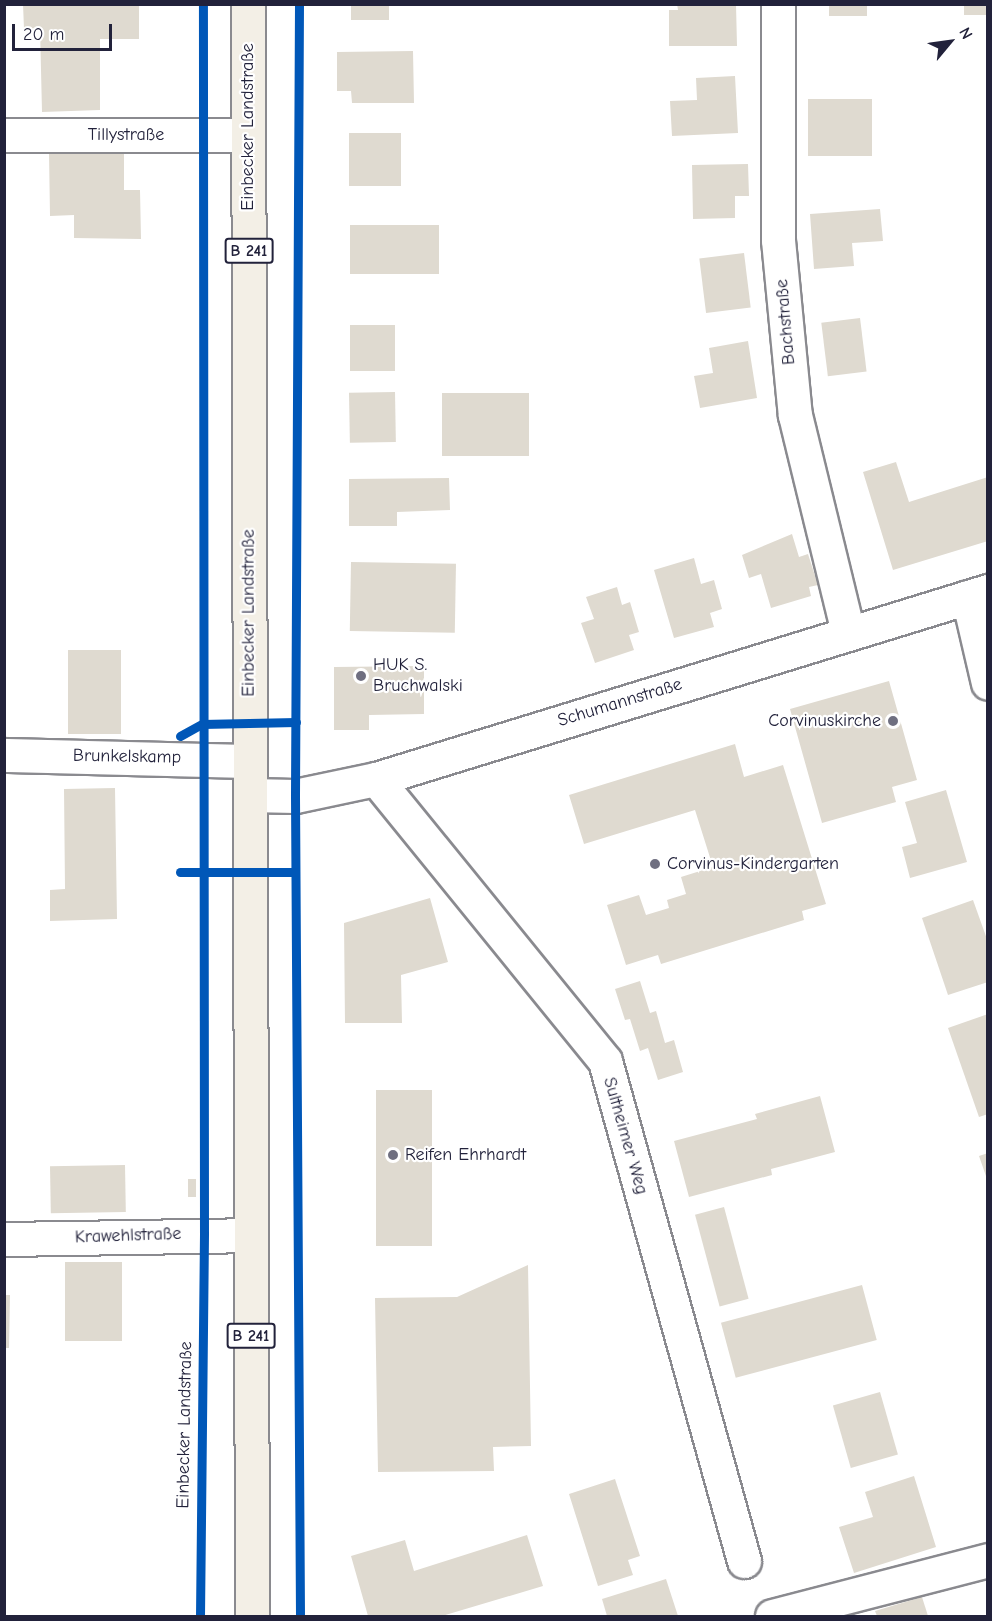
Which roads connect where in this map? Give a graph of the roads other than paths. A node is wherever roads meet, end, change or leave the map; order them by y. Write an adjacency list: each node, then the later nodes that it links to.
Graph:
1 (248, 4): 4 (main road, Einbecker Landstraße / B 241)
2 (778, 4): 6 (street, Bachstraße)
3 (4, 135): 4 (street, Tillystraße)
4 (248, 135): 9 (main road, Einbecker Landstraße / B 241)
5 (978, 594): 6 (street, Schumannstraße); 7 (street)
6 (848, 633): 10 (street, Schumannstraße)
7 (987, 683)
8 (4, 755): 9 (street, Brunkelskamp)
9 (250, 761): 11 (main road, Einbecker Landstraße / B 241)
10 (376, 778): 11 (street, Schumannstraße); 15 (street, Sultheimer Weg)
11 (250, 795): 12 (main road, Einbecker Landstraße / B 241)
12 (251, 1235): 13 (street, Krawehlstraße); 16 (main road, Einbecker Landstraße / B 241)
13 (4, 1239)
14 (987, 1560): 17 (street)
15 (744, 1562)
16 (252, 1617)
17 (772, 1617)

